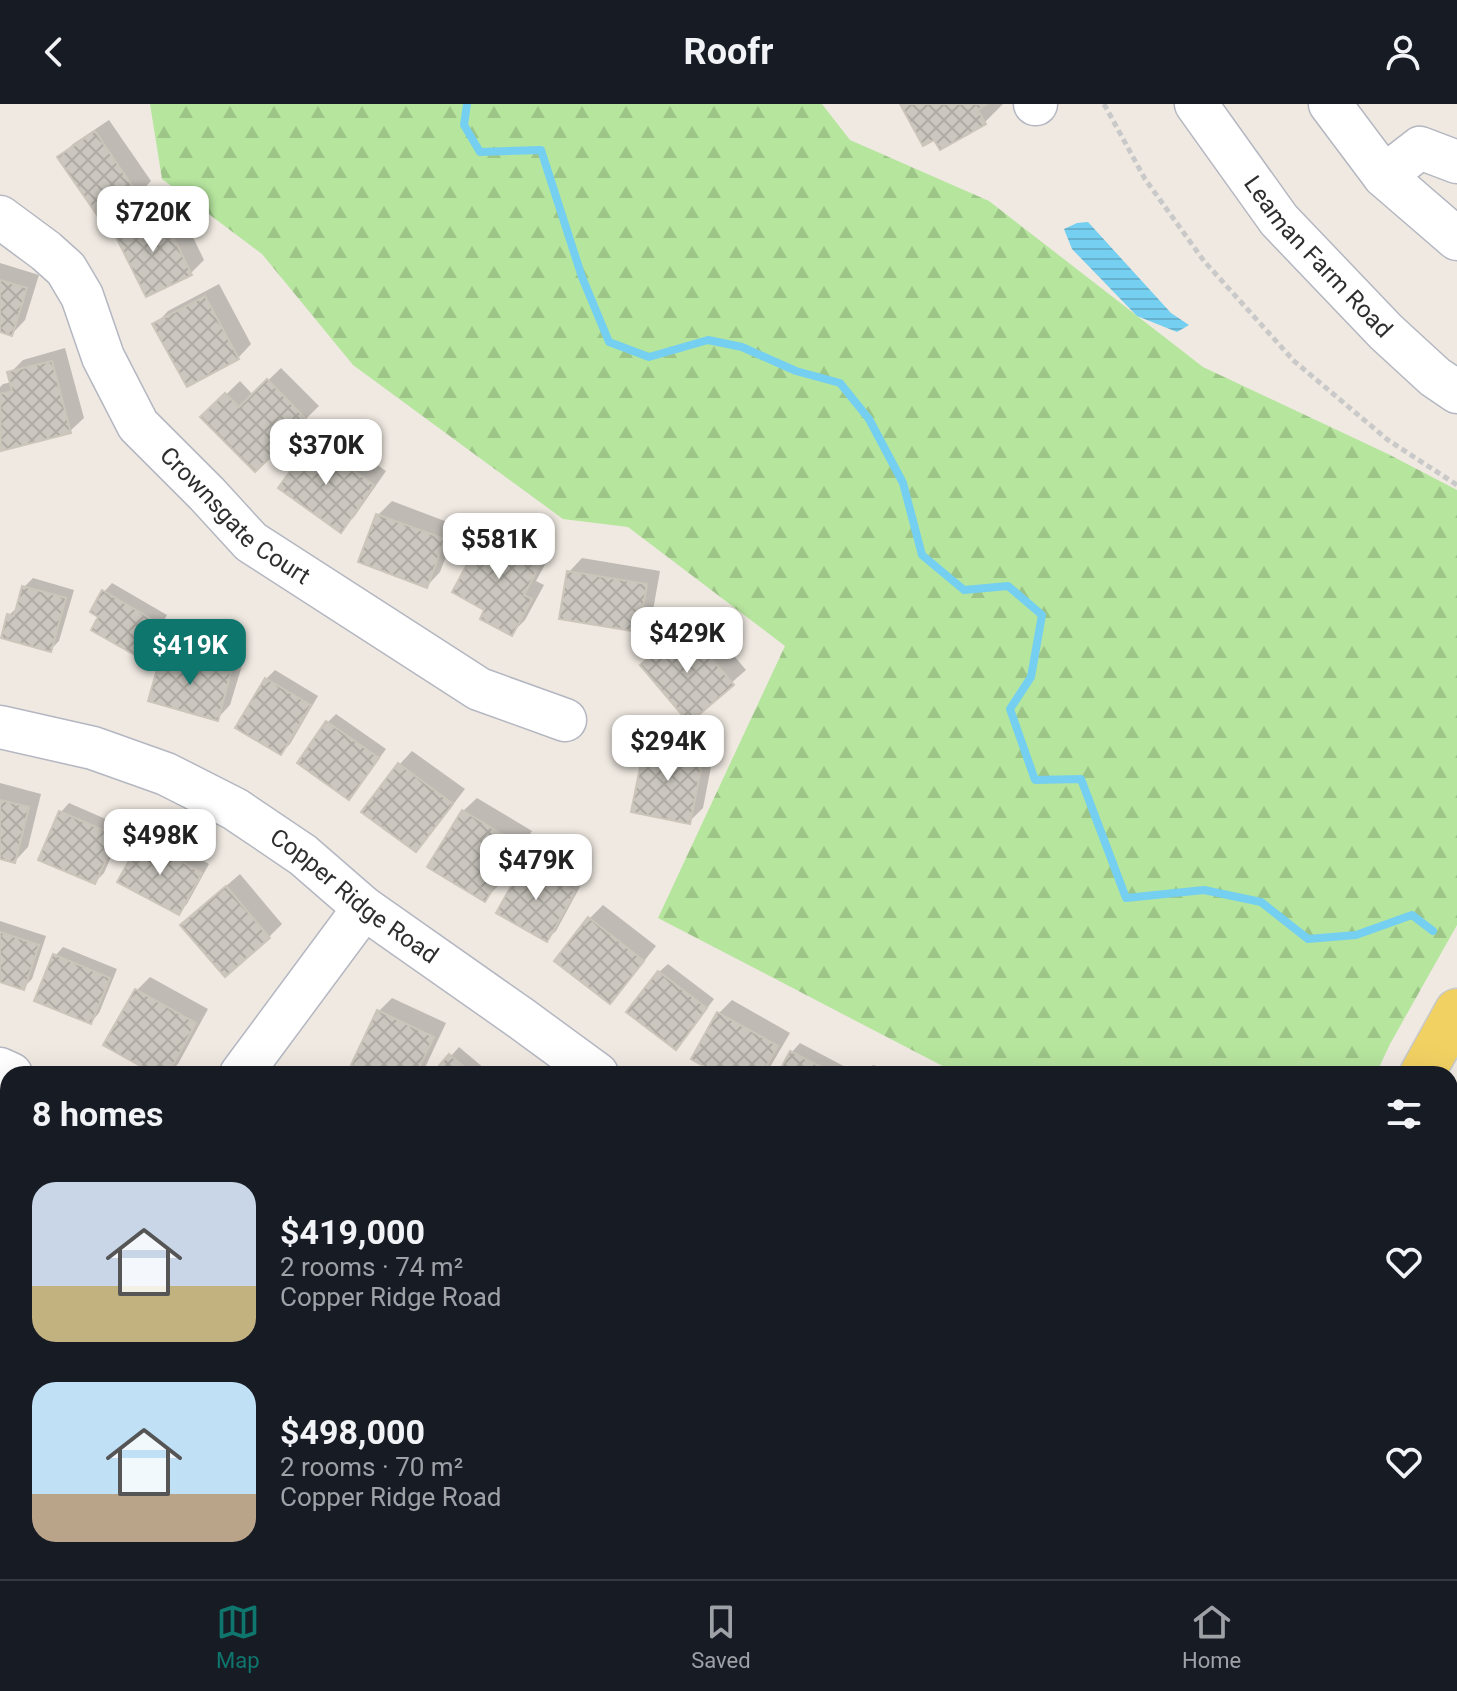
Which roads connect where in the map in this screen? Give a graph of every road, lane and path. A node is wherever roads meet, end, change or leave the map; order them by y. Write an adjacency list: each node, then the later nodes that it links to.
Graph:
1 (1104, 104): 9 (path)
2 (1196, 104): 8 (street, Leaman Farm Road)
3 (1330, 104): 5 (street)
4 (1457, 162): 5 (street)
5 (1384, 176): 7 (street)
6 (0, 217): 10 (street, Crownsgate Court)
7 (1457, 239)
8 (1457, 392)
9 (1457, 485)
10 (565, 720)
11 (0, 727): 12 (street, Copper Ridge Road)
12 (364, 908): 14 (street); 15 (street, Copper Ridge Road)
13 (1457, 1011): 16 (main road)
14 (247, 1066)
15 (586, 1066)
16 (1426, 1066)

